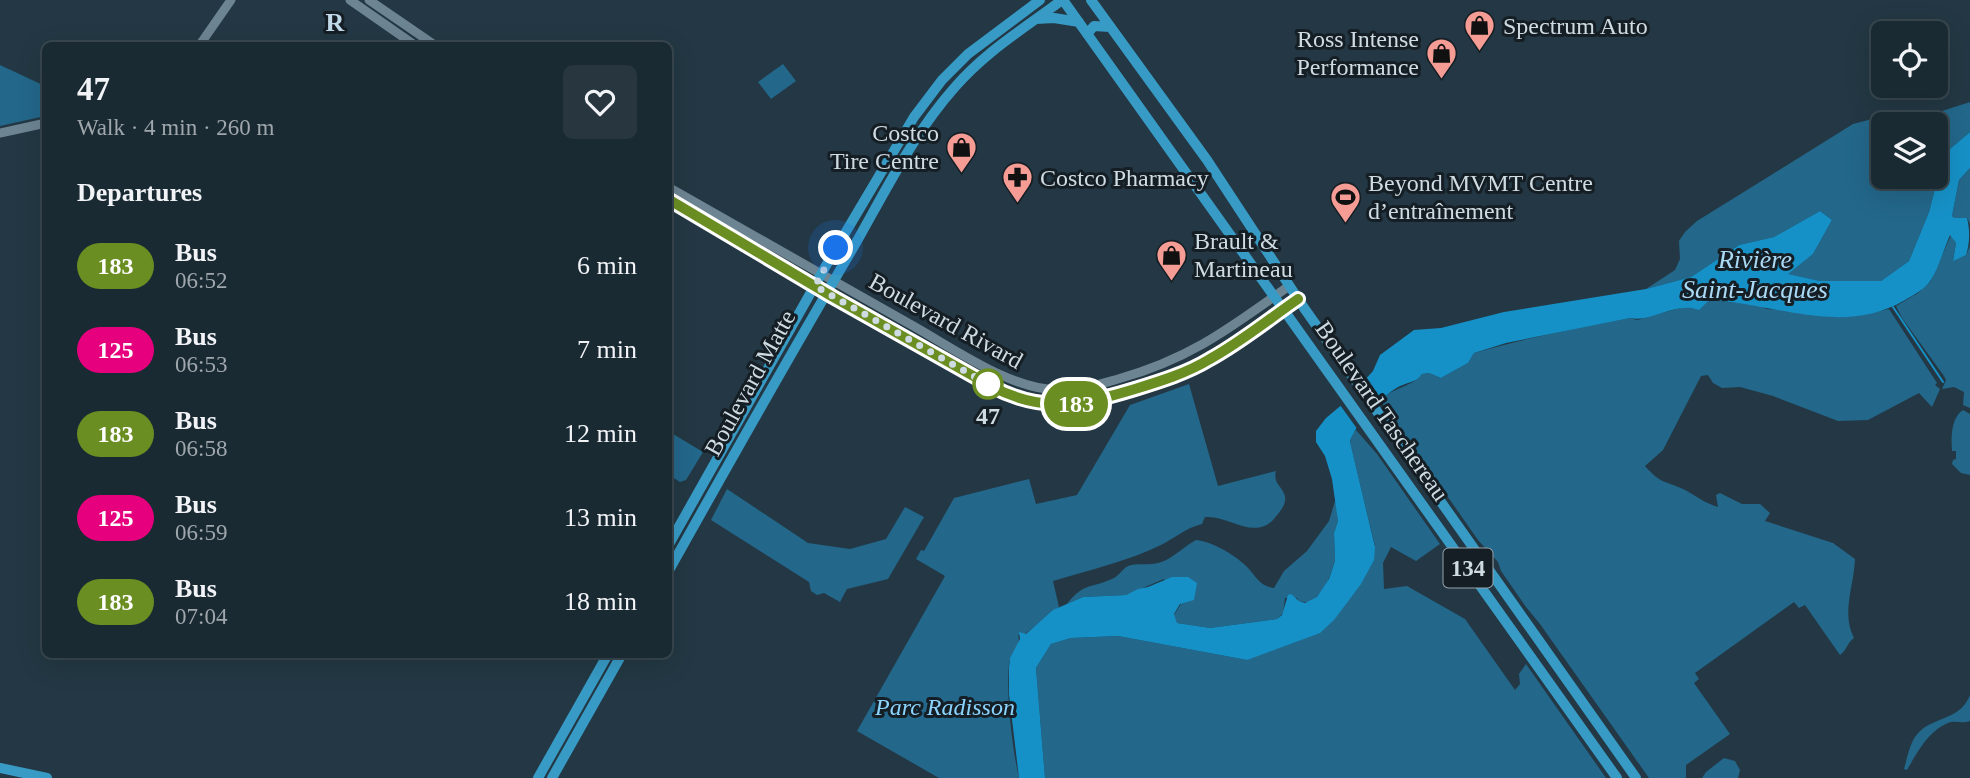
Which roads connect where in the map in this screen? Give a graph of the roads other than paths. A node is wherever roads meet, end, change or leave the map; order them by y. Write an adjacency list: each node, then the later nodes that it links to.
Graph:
1 (231, 0): 13 (street)
2 (350, 0): 14 (street)
3 (369, 0): 15 (street)
4 (1063, 0): 9 (main road, Boulevard Matte); 10 (main road, Boulevard Taschereau / 134)
5 (1091, 0): 8 (main road, Boulevard Taschereau / 134)
6 (1102, 0): 8 (main road)
7 (1035, 2): 20 (main road, Boulevard Matte)
8 (1101, 14): 11 (main road, Boulevard Taschereau / 134)
9 (1035, 20): 10 (main road); 21 (main road, Boulevard Matte)
10 (1079, 22): 12 (main road, Boulevard Taschereau / 134)
11 (1111, 27): 12 (main road); 23 (main road, Boulevard Taschereau / 134)
12 (1087, 34): 25 (main road, Boulevard Taschereau / 134)
13 (203, 42)
14 (410, 42)
15 (430, 42)
16 (42, 124): 17 (street)
17 (0, 133)
18 (672, 189): 20 (street, Boulevard Rivard)
19 (672, 201): 22 (street, Boulevard Rivard)
20 (821, 275): 21 (street, Boulevard Rivard); 22 (main road, Boulevard Matte)
21 (833, 281): 24 (main road, Boulevard Matte); 25 (street, Boulevard Rivard)
22 (815, 286): 24 (street, Boulevard Rivard); 28 (main road, Boulevard Matte)
23 (1289, 286): 25 (street, Boulevard Rivard); 26 (main road, Boulevard Taschereau / 134)
24 (826, 293): 27 (street, Boulevard Rivard); 29 (main road, Boulevard Matte)
25 (1275, 296): 27 (main road, Boulevard Taschereau / 134)
26 (1298, 299): 27 (street, Boulevard Rivard); 37 (main road, Boulevard Taschereau / 134)
27 (1284, 309): 36 (main road, Boulevard Taschereau / 134)
28 (672, 539)
29 (672, 565)
30 (606, 658): 34 (main road)
31 (620, 658): 35 (main road)
32 (0, 768): 33 (main road)
33 (47, 778)
34 (538, 778)
35 (552, 778)
36 (1617, 778)
37 (1636, 778)

